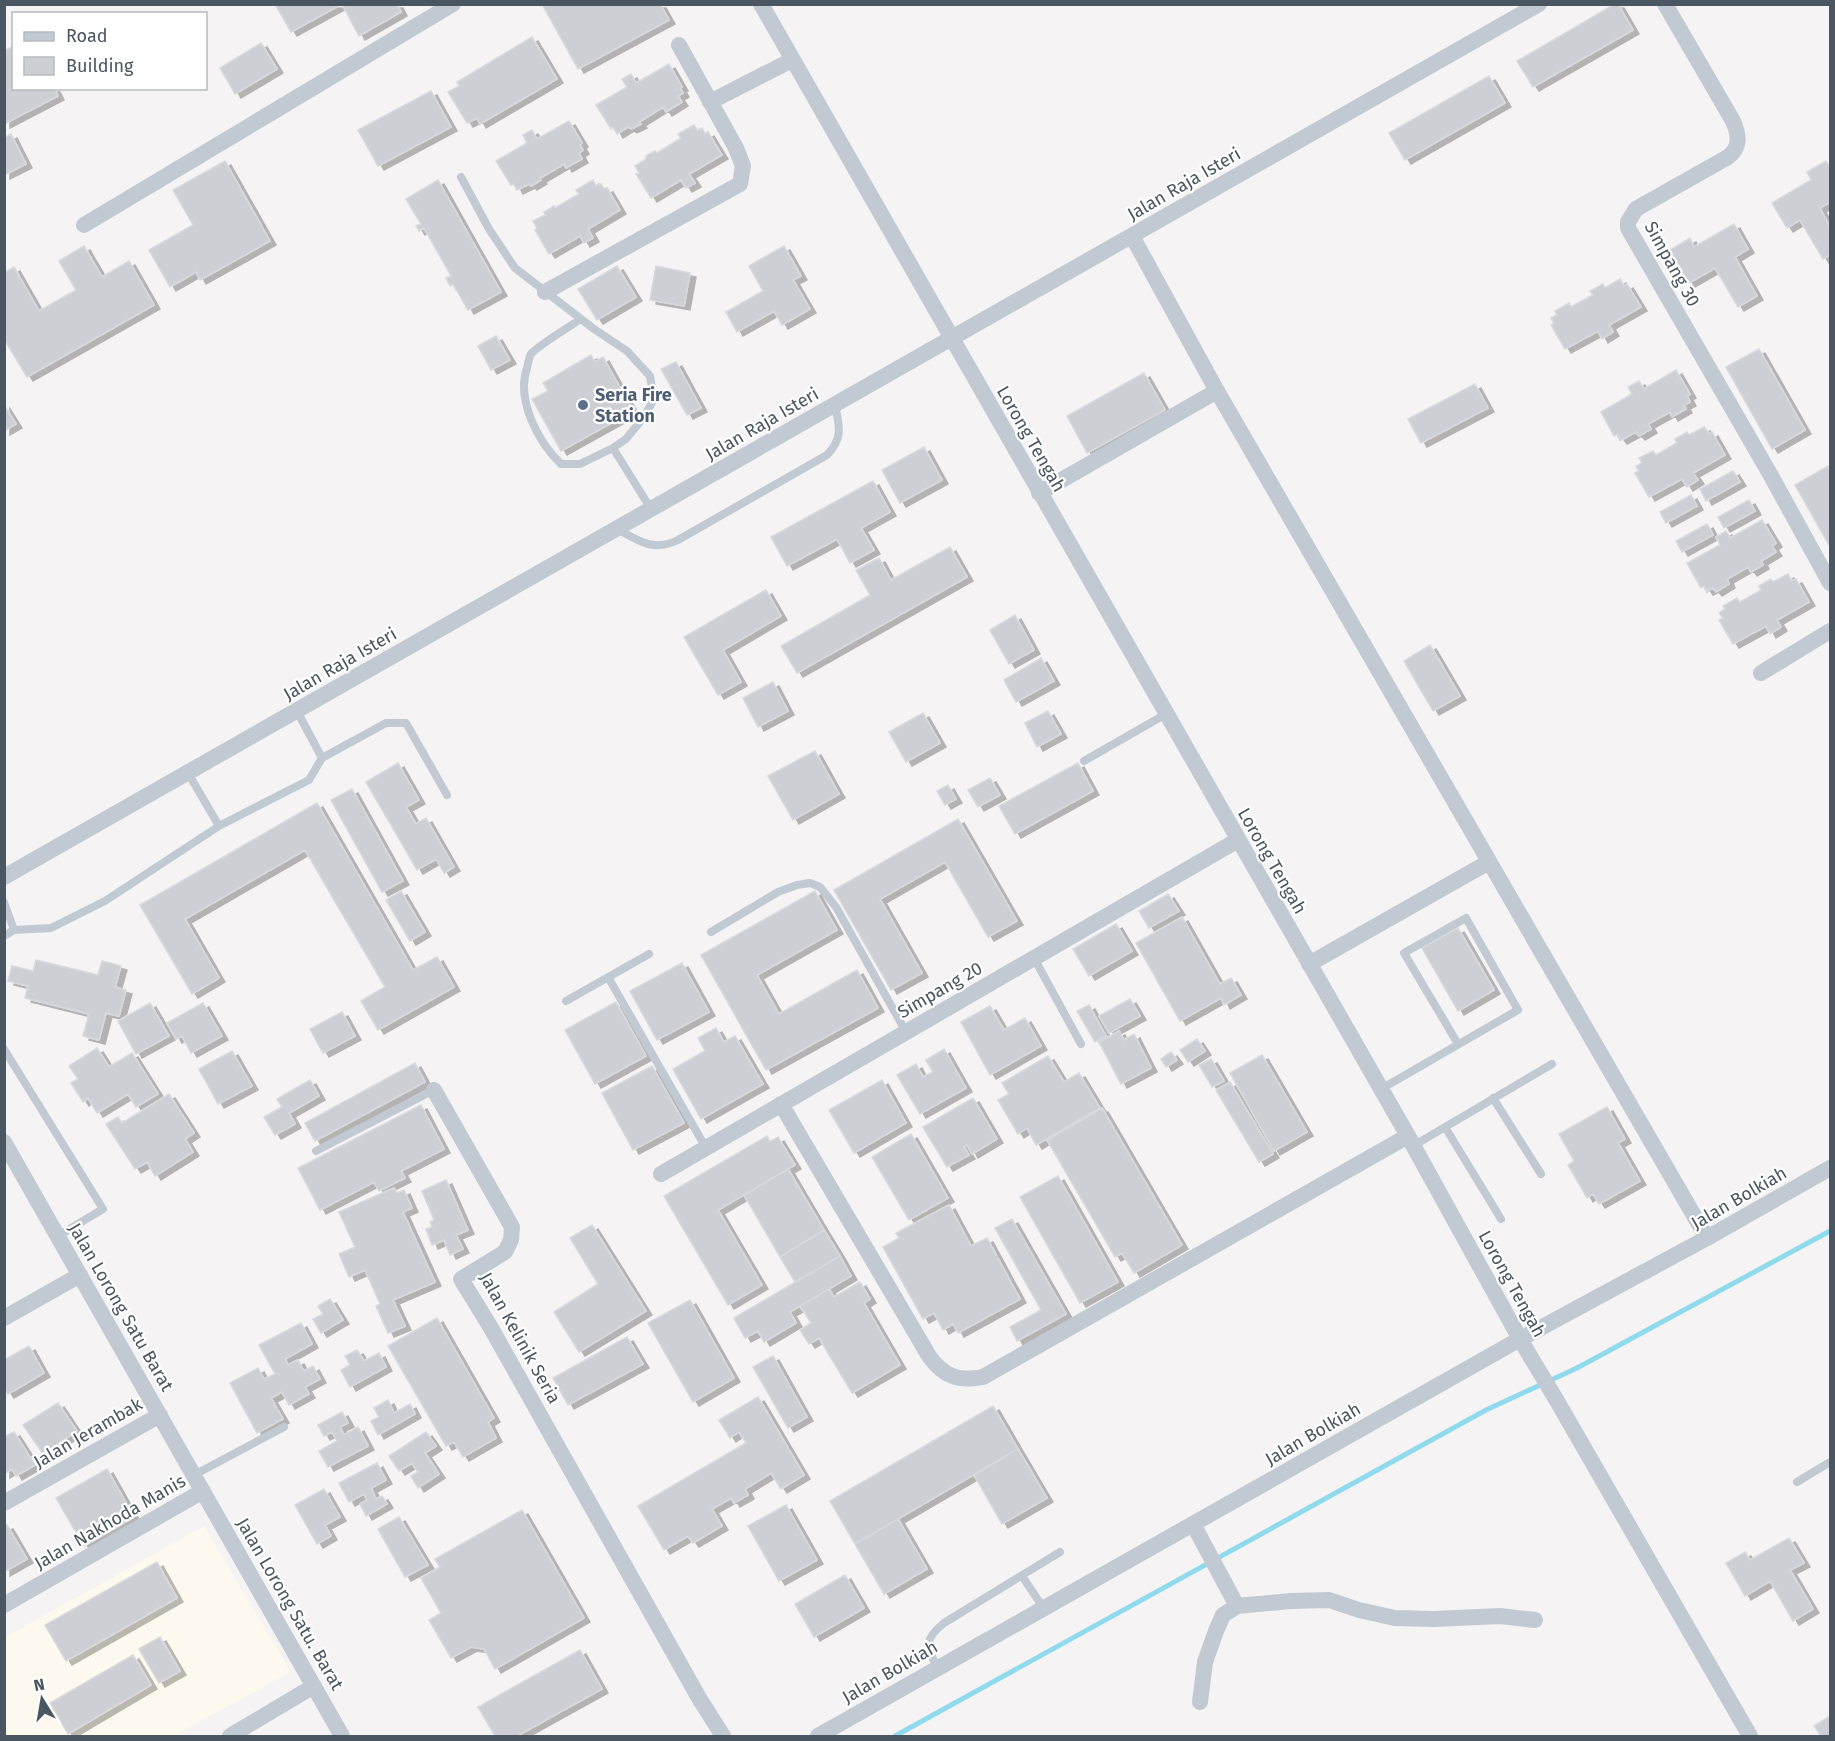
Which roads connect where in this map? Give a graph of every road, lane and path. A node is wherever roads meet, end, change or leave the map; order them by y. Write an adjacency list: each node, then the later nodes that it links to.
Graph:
1 (453, 4): 9 (street)
2 (761, 4): 6 (street, Lorong Tengah)
3 (1539, 4): 10 (street, Jalan Raja Isteri)
4 (1665, 4): 20 (street, Simpang 30)
5 (679, 45): 7 (street)
6 (792, 60): 7 (street); 13 (street, Lorong Tengah)
7 (710, 102): 11 (street)
8 (461, 177): 11 (lane)
9 (84, 225)
10 (1132, 236): 13 (street, Jalan Raja Isteri); 14 (street)
11 (545, 292): 12 (lane)
12 (581, 319): 16 (lane); 16 (lane)
13 (951, 339): 15 (street, Jalan Raja Isteri); 17 (street, Lorong Tengah)
14 (1217, 391): 17 (street); 31 (street)
15 (835, 405): 18 (street, Jalan Raja Isteri); 19 (lane)
16 (613, 448): 18 (lane)
17 (1039, 493): 24 (street, Lorong Tengah)
18 (651, 509): 19 (street, Jalan Raja Isteri)
19 (617, 529): 23 (street, Jalan Raja Isteri)
20 (1830, 583)
21 (1830, 631): 22 (street)
22 (1761, 673)
23 (297, 711): 25 (lane); 27 (street, Jalan Raja Isteri)
24 (1166, 714): 26 (lane); 30 (street, Lorong Tengah)
25 (322, 758): 28 (lane); 29 (lane)
26 (1084, 761)
27 (188, 773): 29 (lane); 32 (street, Jalan Raja Isteri)
28 (447, 795)
29 (219, 826): 34 (lane)
30 (1238, 840): 38 (street, Simpang 20); 39 (street, Lorong Tengah)
31 (1489, 862): 39 (street); 61 (street)
32 (4, 877)
33 (4, 902): 34 (lane)
34 (14, 930): 36 (lane)
35 (711, 932): 42 (lane)
36 (4, 936)
37 (649, 954): 40 (lane)
38 (1034, 957): 42 (street, Simpang 20); 43 (lane)
39 (1309, 964): 47 (street, Lorong Tengah)
40 (608, 977): 41 (lane); 54 (lane)
41 (566, 1000)
42 (906, 1032): 50 (street, Simpang 20)
43 (1081, 1044)
44 (1458, 1044): 44 (lane); 47 (lane)
45 (4, 1049): 60 (lane)
46 (1552, 1064): 49 (lane)
47 (1380, 1089): 52 (street, Lorong Tengah)
48 (434, 1090): 55 (lane, Jalan Kelinik Seria); 84 (street, Jalan Kelinik Seria)
49 (1494, 1098): 51 (lane); 58 (lane)
50 (781, 1104): 52 (street); 54 (street, Simpang 20)
51 (1445, 1127): 52 (lane); 59 (lane)
52 (1410, 1141): 64 (street, Lorong Tengah)
53 (4, 1142): 60 (street, Jalan Lorong Satu Barat)
54 (706, 1148): 57 (street, Simpang 20)
55 (316, 1151)
56 (1830, 1168): 61 (street, Jalan Bolkiah)
57 (661, 1174)
58 (1541, 1174)
59 (1501, 1219)
60 (58, 1236): 62 (street, Jalan Lorong Satu Barat)
61 (1707, 1238): 64 (street, Jalan Bolkiah)
62 (80, 1275): 63 (street); 65 (street, Jalan Lorong Satu Barat)
63 (4, 1318)
64 (1520, 1339): 72 (street, Jalan Bolkiah); 86 (street, Lorong Tengah)
65 (160, 1415): 68 (street, Jalan Lorong Satu Barat); 71 (street, Jalan Jerambak)
66 (284, 1427): 68 (lane)
67 (1830, 1462): 69 (lane)
68 (194, 1475): 70 (street, Jalan Lorong Satu Barat)
69 (1797, 1482)
70 (203, 1491): 75 (street, Jalan Nakhoda Manis); 80 (street, Jalan Lorong Satu. Barat)
71 (4, 1503)
72 (1193, 1524): 76 (street); 77 (street, Jalan Bolkiah)
73 (1060, 1552): 74 (lane)
74 (1022, 1575): 77 (lane); 79 (lane)
75 (4, 1605)
76 (1237, 1606): 78 (street); 81 (street)
77 (1044, 1609): 79 (street, Jalan Bolkiah)
78 (1535, 1620)
79 (937, 1667): 85 (street, Jalan Bolkiah)
80 (314, 1686): 82 (street); 83 (street, Jalan Lorong Satu. Barat)
81 (1200, 1702)
82 (230, 1737)
83 (342, 1737)
84 (723, 1737)
85 (818, 1737)
86 (1750, 1737)

